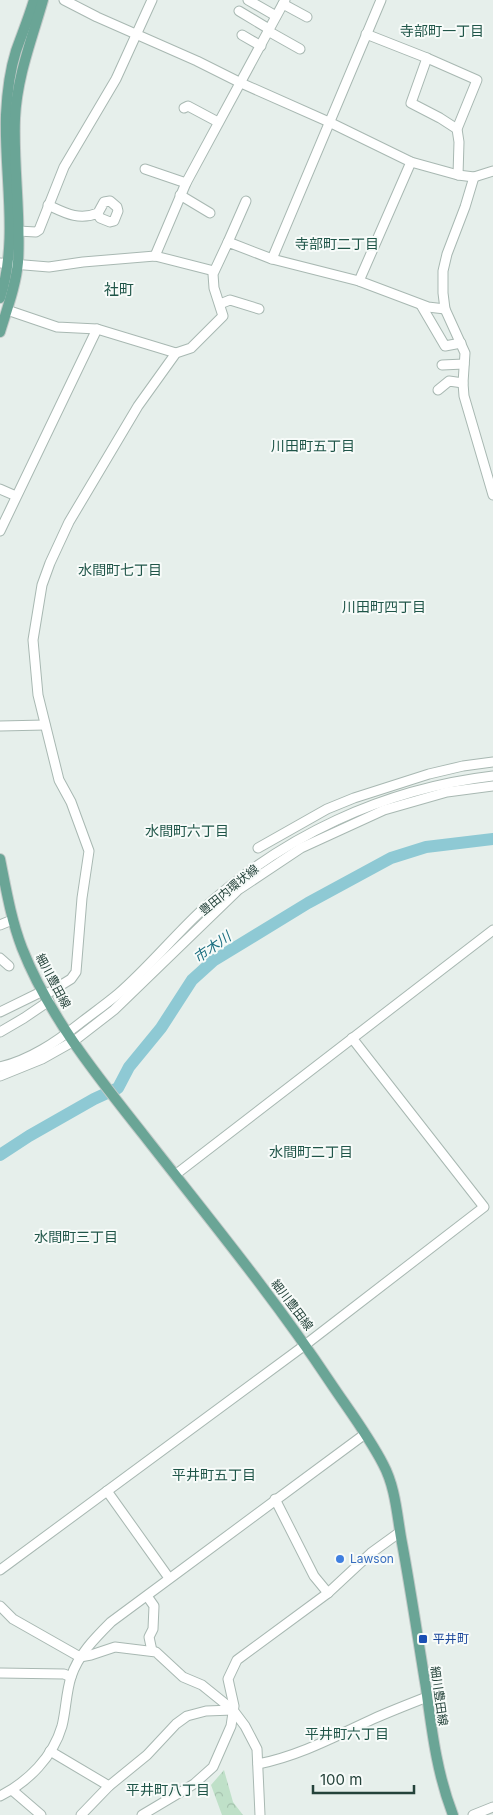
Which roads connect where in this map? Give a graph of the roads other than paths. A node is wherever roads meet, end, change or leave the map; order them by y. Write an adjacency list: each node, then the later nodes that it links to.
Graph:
1 (34, 0): 20 (main road)
2 (43, 0): 35 (main road)
3 (64, 0): 12 (street)
4 (152, 0): 12 (street)
5 (248, 0): 9 (street)
6 (381, 0): 13 (street)
7 (284, 2): 9 (street); 10 (street)
8 (239, 11): 11 (street)
9 (276, 16): 11 (street)
10 (307, 17)
11 (269, 30): 15 (street); 16 (street)
12 (136, 34): 18 (street); 32 (street)
13 (366, 34): 17 (street); 22 (street)
14 (242, 35): 15 (street)
15 (261, 46): 18 (street)
16 (300, 49)
17 (427, 58): 23 (street); 23 (street)
18 (241, 83): 21 (street); 22 (street)
19 (184, 108): 21 (street)
20 (3, 114): 39 (main road)
21 (218, 122): 29 (street)
22 (328, 122): 24 (street); 38 (street)
23 (457, 129): 27 (street)
24 (411, 162): 27 (street); 41 (street)
25 (145, 169): 29 (street)
26 (493, 171): 28 (street)
27 (458, 175): 28 (street)
28 (474, 177): 46 (street)
29 (186, 183): 30 (street)
30 (180, 195): 33 (street); 37 (street)
31 (246, 201): 36 (street)
32 (48, 204): 34 (street); 35 (street)
33 (210, 212)
34 (98, 213)
35 (18, 231): 39 (main road)
36 (228, 242): 38 (street); 40 (street)
37 (155, 256): 39 (street); 40 (street)
38 (272, 259): 41 (street)
39 (8, 263): 42 (main road); 47 (main road)
40 (214, 271): 43 (street)
41 (358, 281): 44 (street)
42 (0, 298)
43 (220, 304): 45 (street); 51 (street)
44 (421, 305): 46 (street); 50 (street)
45 (258, 309)
46 (445, 309): 50 (street)
47 (7, 310): 48 (street); 49 (main road)
48 (97, 329): 51 (street); 58 (street)
49 (0, 332)
50 (462, 343): 52 (street)
51 (176, 354): 60 (street)
52 (464, 364): 53 (street); 54 (street)
53 (442, 365)
54 (463, 383): 55 (street); 57 (street)
55 (438, 390)
56 (0, 489): 58 (street)
57 (493, 495)
58 (16, 496): 59 (street)
59 (0, 531)
60 (45, 725): 61 (street); 73 (street)
61 (0, 726)
62 (493, 762): 66 (street)
63 (493, 776): 65 (street, 豊田内環状線)
64 (493, 786): 65 (street, 豊田内環状線)
65 (446, 788): 76 (street, 豊田内環状線)
66 (258, 848)
67 (0, 859): 68 (main road, 細川豊田線)
68 (12, 920): 69 (street); 73 (main road, 細川豊田線)
69 (0, 924)
70 (493, 930): 77 (street)
71 (0, 958): 72 (street)
72 (9, 966)
73 (46, 996): 74 (street); 75 (street); 76 (main road, 細川豊田線)
74 (0, 1012)
75 (0, 1032)
76 (70, 1037): 78 (street, 豊田内環状線); 79 (street, 豊田内環状線); 80 (main road, 細川豊田線)
77 (352, 1038): 80 (street); 81 (street)
78 (0, 1067)
79 (0, 1076)
80 (175, 1175): 81 (main road, 細川豊田線)
81 (305, 1344): 82 (main road, 細川豊田線); 83 (street)
82 (365, 1434): 84 (street); 85 (main road, 細川豊田線)
83 (107, 1491): 86 (street); 87 (street)
84 (275, 1499): 87 (street); 88 (street)
85 (400, 1532): 88 (street); 95 (main road, 細川豊田線)
86 (0, 1570)
87 (169, 1578): 89 (street)
88 (328, 1592): 96 (street)
89 (146, 1596): 91 (street); 92 (street)
90 (0, 1606): 92 (street)
91 (152, 1651): 92 (street); 96 (street)
92 (80, 1657): 94 (street)
93 (0, 1673): 94 (street)
94 (71, 1678): 97 (street)
95 (427, 1697): 98 (street); 108 (main road, 細川豊田線)
96 (233, 1710): 98 (street); 99 (street); 106 (street)
97 (50, 1751): 99 (street); 100 (street)
98 (258, 1764): 107 (street)
99 (109, 1786): 105 (street)
100 (12, 1790): 101 (street); 103 (street)
101 (0, 1796)
102 (493, 1807): 109 (street)
103 (33, 1812): 104 (street)
104 (41, 1815)
105 (81, 1815)
106 (142, 1815)
107 (260, 1815)
108 (453, 1815)
109 (473, 1815)

